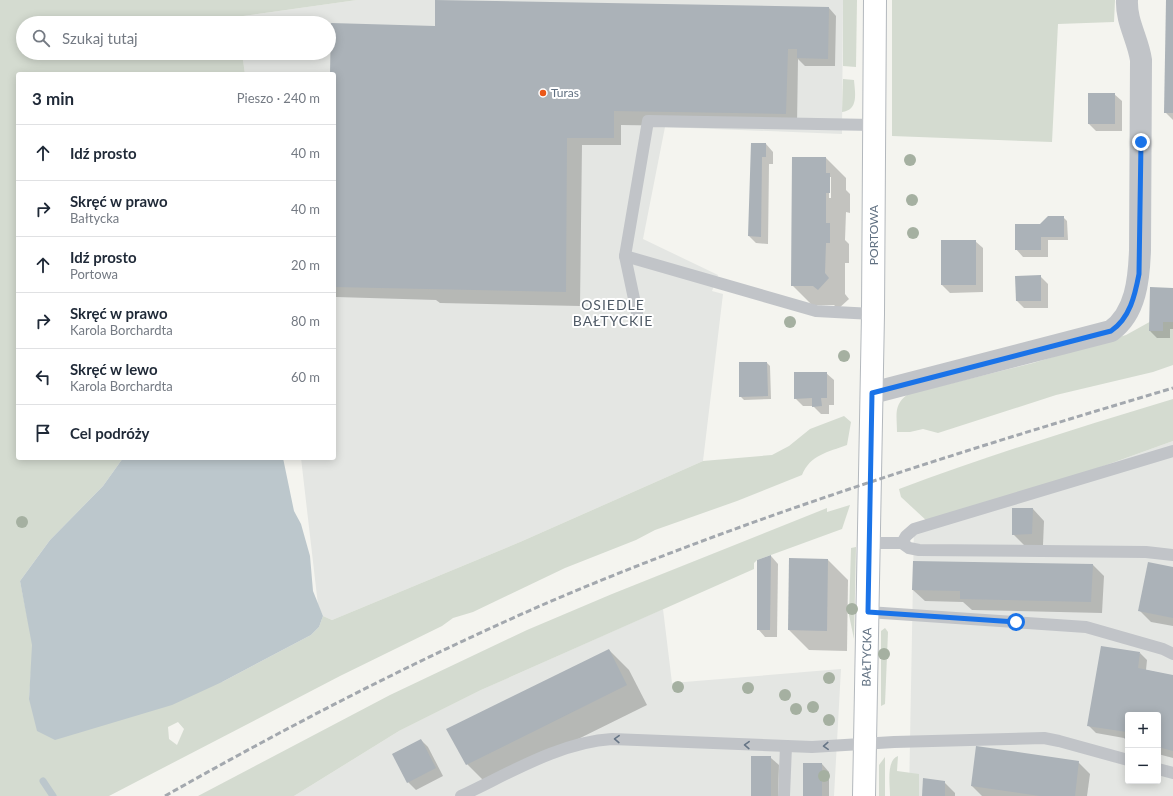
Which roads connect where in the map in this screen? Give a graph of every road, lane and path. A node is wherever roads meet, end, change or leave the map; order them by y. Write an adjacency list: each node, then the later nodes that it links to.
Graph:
1 (875, 0): 3 (main road, PORTOWA)
2 (1127, 0): 7 (street)
3 (874, 125): 4 (lane); 6 (main road, PORTOWA)
4 (625, 256): 5 (lane); 6 (lane)
5 (637, 313)
6 (874, 314): 7 (main road, PORTOWA)
7 (872, 393): 9 (main road, PORTOWA)
8 (1173, 451): 11 (lane)
9 (871, 470): 10 (main road, BAŁTYCKA)
10 (870, 543): 11 (lane); 13 (main road, BAŁTYCKA)
11 (902, 543): 12 (lane)
12 (1173, 555)
13 (868, 612): 14 (lane); 15 (main road, BAŁTYCKA)
14 (1173, 654)
15 (865, 744): 16 (lane, one-way to 16); 17 (lane); 22 (main road, BAŁTYCKA)
16 (786, 746): 20 (lane, one-way to 20); 21 (lane)
17 (1125, 759)
18 (1161, 770): 19 (lane)
19 (1173, 773)
20 (461, 796)
21 (784, 796)
22 (864, 796)

